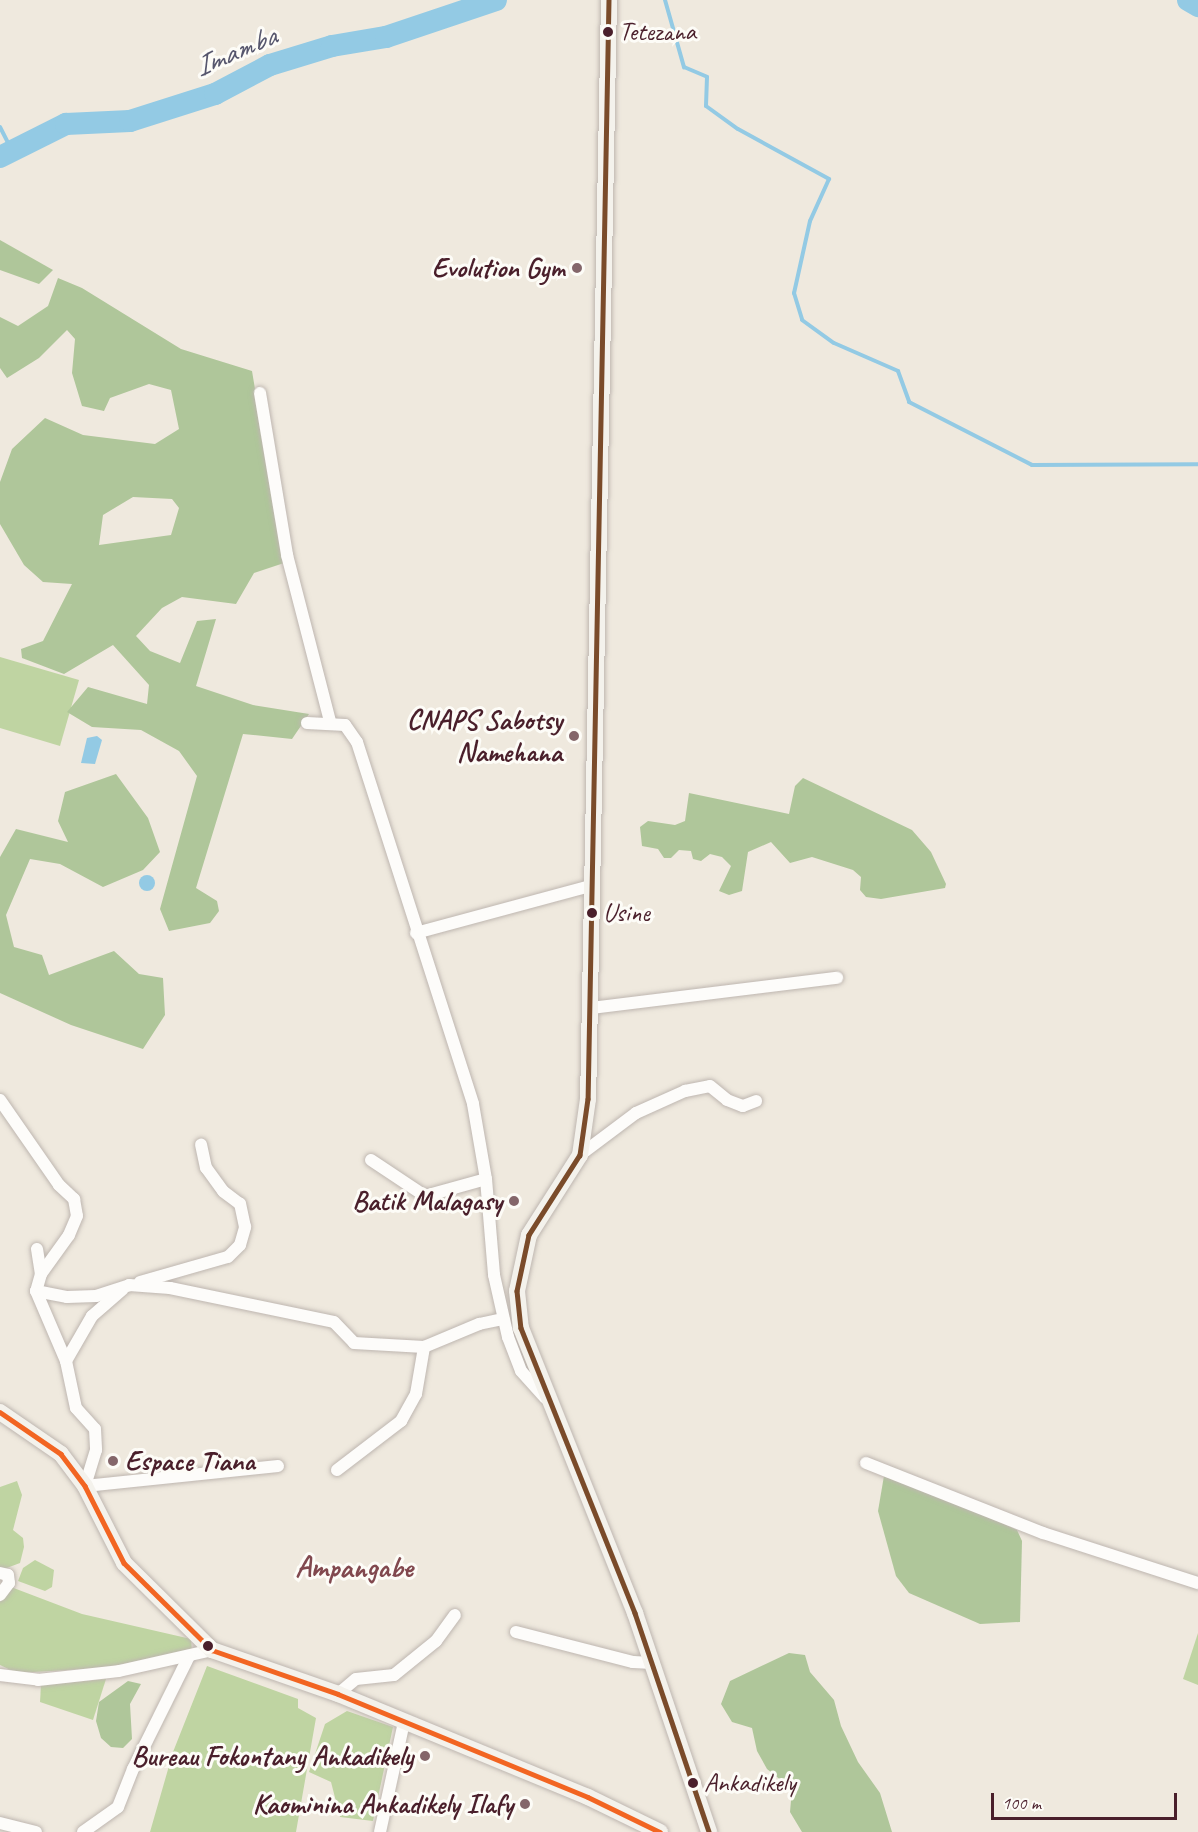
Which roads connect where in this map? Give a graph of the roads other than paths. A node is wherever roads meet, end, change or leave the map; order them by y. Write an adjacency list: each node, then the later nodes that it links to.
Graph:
1 (609, 0): 5 (main road)
2 (260, 393): 3 (street)
3 (330, 721): 4 (street); 6 (street)
4 (307, 723)
5 (594, 885): 6 (street); 8 (main road)
6 (416, 933): 14 (street)
7 (837, 978): 8 (street)
8 (591, 1008): 12 (main road)
9 (0, 1100): 16 (street)
10 (756, 1101): 12 (street)
11 (201, 1145): 17 (street)
12 (580, 1155): 22 (main road)
13 (372, 1160): 14 (street)
14 (486, 1179): 19 (street)
15 (37, 1249): 16 (street)
16 (41, 1274): 18 (street)
17 (129, 1285): 18 (street); 20 (street); 21 (street)
18 (36, 1290): 21 (street)
19 (503, 1319): 20 (street); 22 (street)
20 (424, 1347): 26 (street)
21 (66, 1361): 27 (street)
22 (554, 1407): 35 (main road)
23 (0, 1412): 27 (main road)
24 (866, 1463): 29 (street)
25 (278, 1466): 27 (street)
26 (337, 1470)
27 (85, 1486): 33 (main road)
28 (0, 1573): 30 (street)
29 (1198, 1583)
30 (0, 1594)
31 (455, 1616): 37 (street)
32 (516, 1632): 35 (street)
33 (212, 1650): 34 (street); 37 (main road)
34 (189, 1656): 36 (street); 41 (street)
35 (652, 1663): 44 (main road)
36 (0, 1675)
37 (338, 1694): 38 (main road)
38 (404, 1722): 42 (street); 43 (main road)
39 (0, 1823): 40 (street)
40 (36, 1832)
41 (83, 1832)
42 (380, 1832)
43 (660, 1832)
44 (709, 1832)

